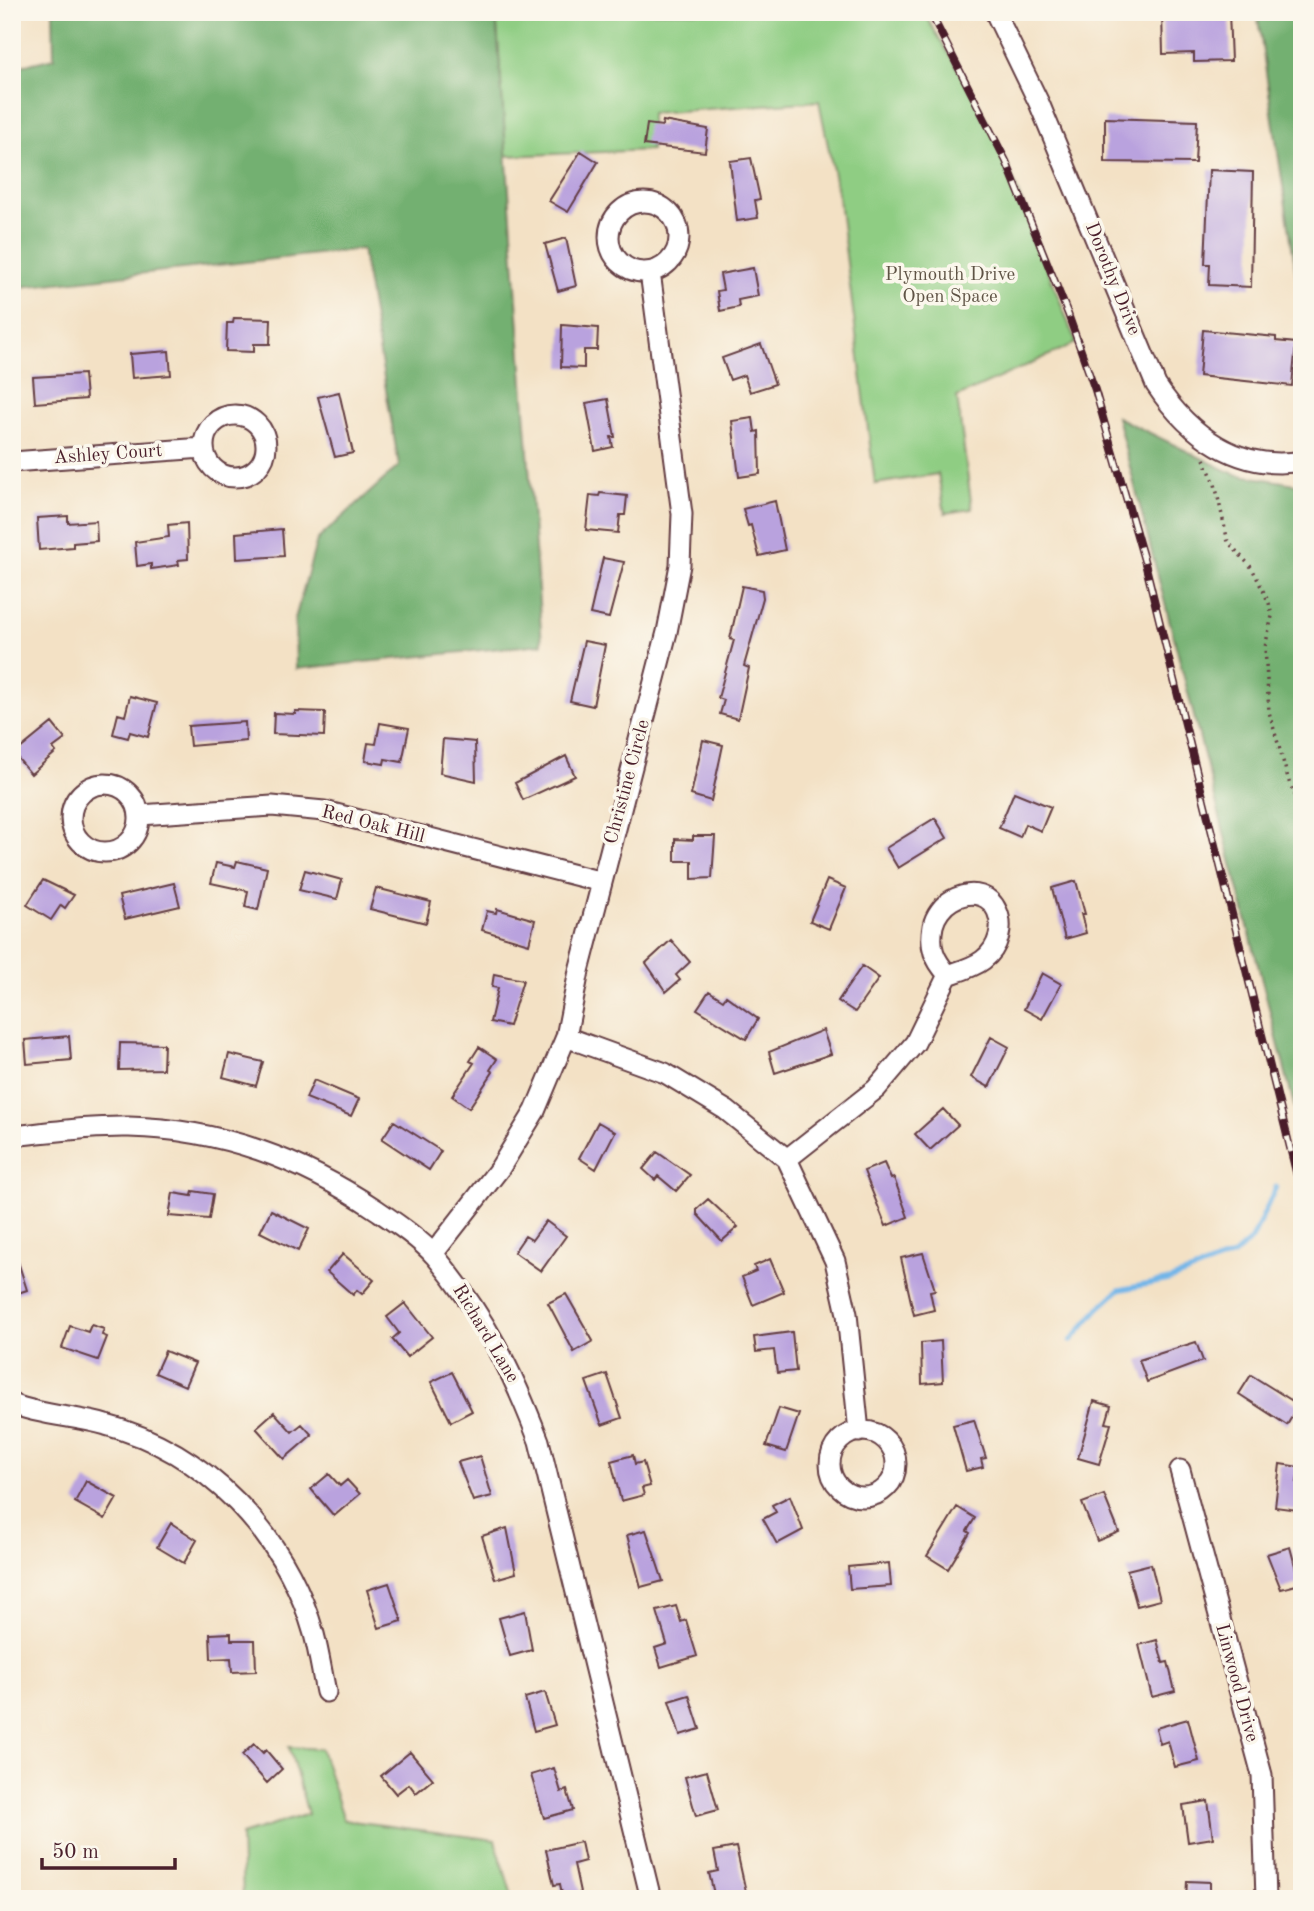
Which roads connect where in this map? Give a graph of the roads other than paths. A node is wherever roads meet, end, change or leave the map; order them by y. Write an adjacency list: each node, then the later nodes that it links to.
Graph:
1 (995, 12): 4 (street, Dorothy Drive)
2 (650, 272): 7 (street, Christine Circle)
3 (203, 448): 5 (street, Ashley Court)
4 (1302, 461)
5 (12, 463)
6 (140, 815): 7 (street, Red Oak Hill)
7 (601, 882): 9 (street, Christine Circle)
8 (948, 975): 11 (street)
9 (566, 1037): 11 (street); 12 (street, Christine Circle)
10 (12, 1136): 12 (street, Richard Lane)
11 (787, 1159): 14 (street)
12 (433, 1254): 17 (street, Richard Lane)
13 (12, 1404): 16 (street)
14 (859, 1432)
15 (1180, 1470): 18 (street, Linwood Drive)
16 (326, 1692)
17 (651, 1899)
18 (1266, 1899)

